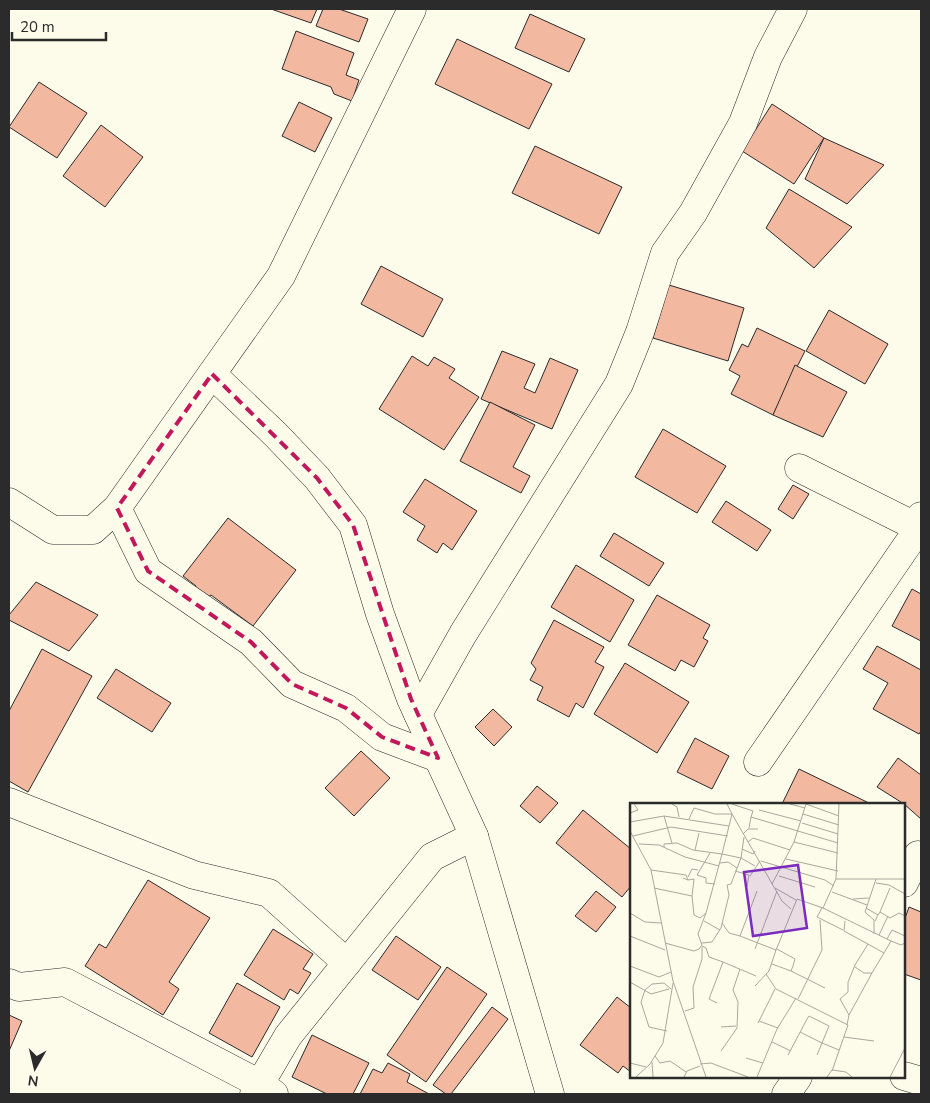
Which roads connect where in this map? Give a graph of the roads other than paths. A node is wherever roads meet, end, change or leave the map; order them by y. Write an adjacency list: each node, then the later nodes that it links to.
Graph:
1 (412, 9): 3 (street)
2 (793, 9): 8 (street)
3 (212, 374): 6 (street); 8 (street)
4 (799, 468): 7 (street)
5 (9, 502): 6 (street)
6 (117, 508): 9 (street)
7 (920, 522): 10 (street)
8 (418, 714): 9 (street)
9 (438, 758): 12 (street)
10 (758, 762)
11 (9, 802): 15 (street)
12 (474, 836): 15 (street); 21 (street)
13 (918, 855): 14 (street)
14 (905, 881)
15 (347, 962): 20 (street)
16 (9, 983): 20 (street)
17 (905, 1076): 19 (street)
18 (797, 1078): 22 (street)
19 (921, 1081)
20 (263, 1091)
21 (550, 1094)
22 (786, 1094)

